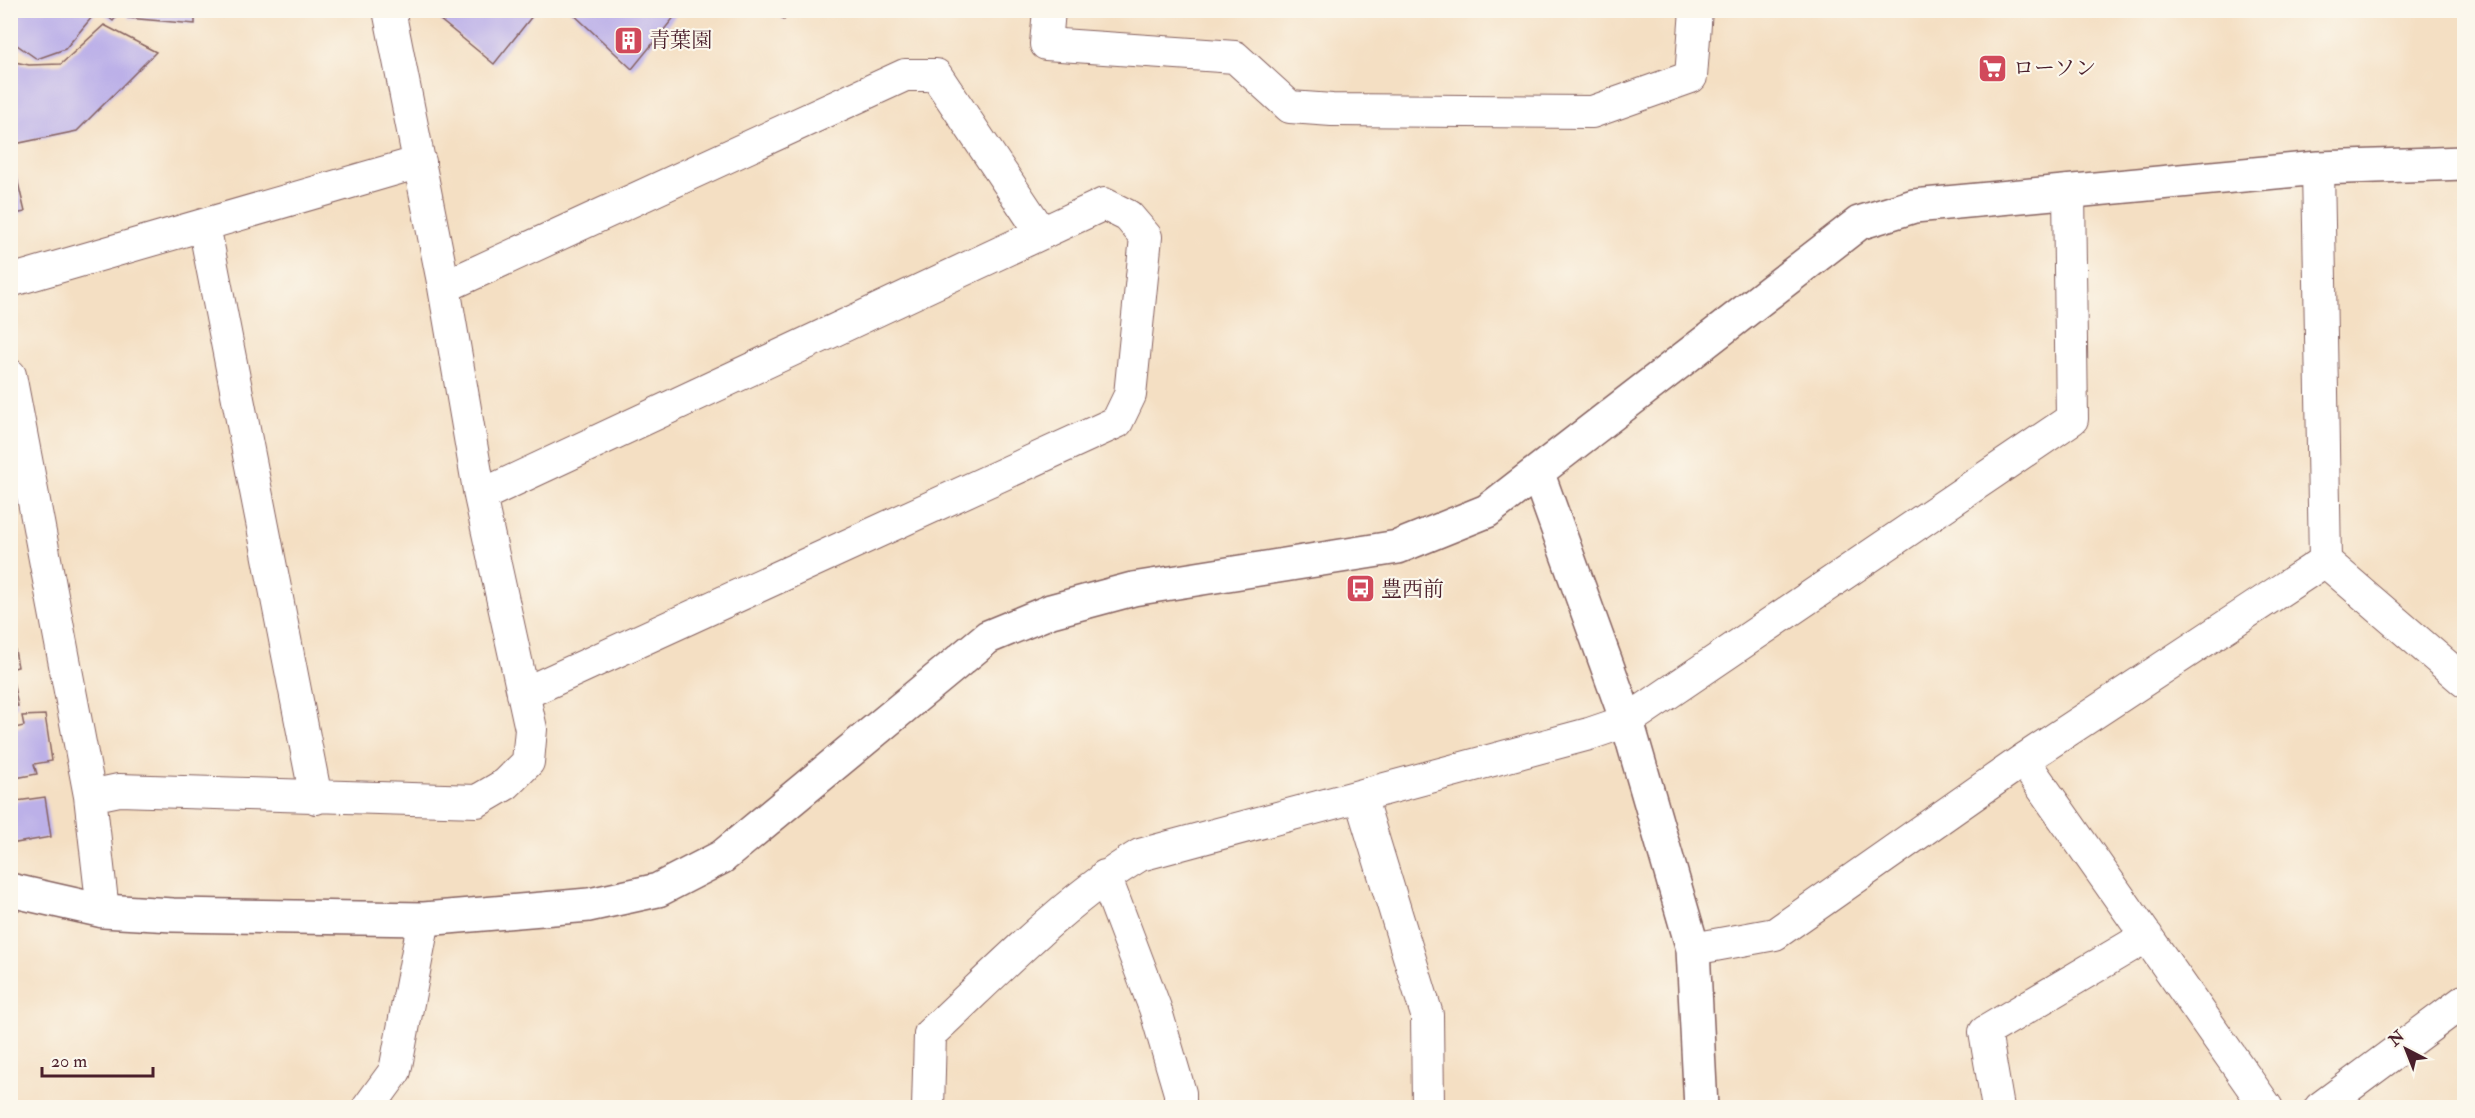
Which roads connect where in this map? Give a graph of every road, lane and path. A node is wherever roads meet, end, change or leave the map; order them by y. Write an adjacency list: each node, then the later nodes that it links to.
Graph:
1 (389, 10): 4 (street)
2 (1049, 10): 3 (street)
3 (1696, 10)
4 (420, 162): 8 (street); 11 (street)
5 (2464, 163): 6 (street)
6 (2318, 168): 7 (street); 15 (street)
7 (2069, 191): 13 (street); 18 (street)
8 (204, 225): 10 (street); 22 (street)
9 (1041, 232): 11 (street); 14 (street); 17 (street)
10 (10, 281)
11 (444, 287): 14 (street)
12 (10, 375): 20 (street)
13 (1538, 474): 18 (street); 26 (street)
14 (480, 496): 17 (street)
15 (2325, 561): 16 (street); 19 (street)
16 (2464, 681)
17 (524, 693): 22 (street)
18 (1627, 721): 21 (street); 28 (street)
19 (2023, 760): 27 (street); 28 (street)
20 (90, 796): 22 (street); 25 (street)
21 (1360, 796): 23 (street); 33 (street)
22 (316, 798)
23 (1105, 876): 31 (street); 32 (street)
24 (10, 890): 25 (street)
25 (103, 911): 26 (street)
26 (424, 919): 30 (street)
27 (2147, 936): 35 (street); 36 (street)
28 (1693, 949): 34 (street)
29 (2462, 1008): 37 (street)
30 (368, 1107)
31 (928, 1107)
32 (1180, 1107)
33 (1428, 1107)
34 (1701, 1107)
35 (1998, 1107)
36 (2267, 1107)
37 (2320, 1107)

